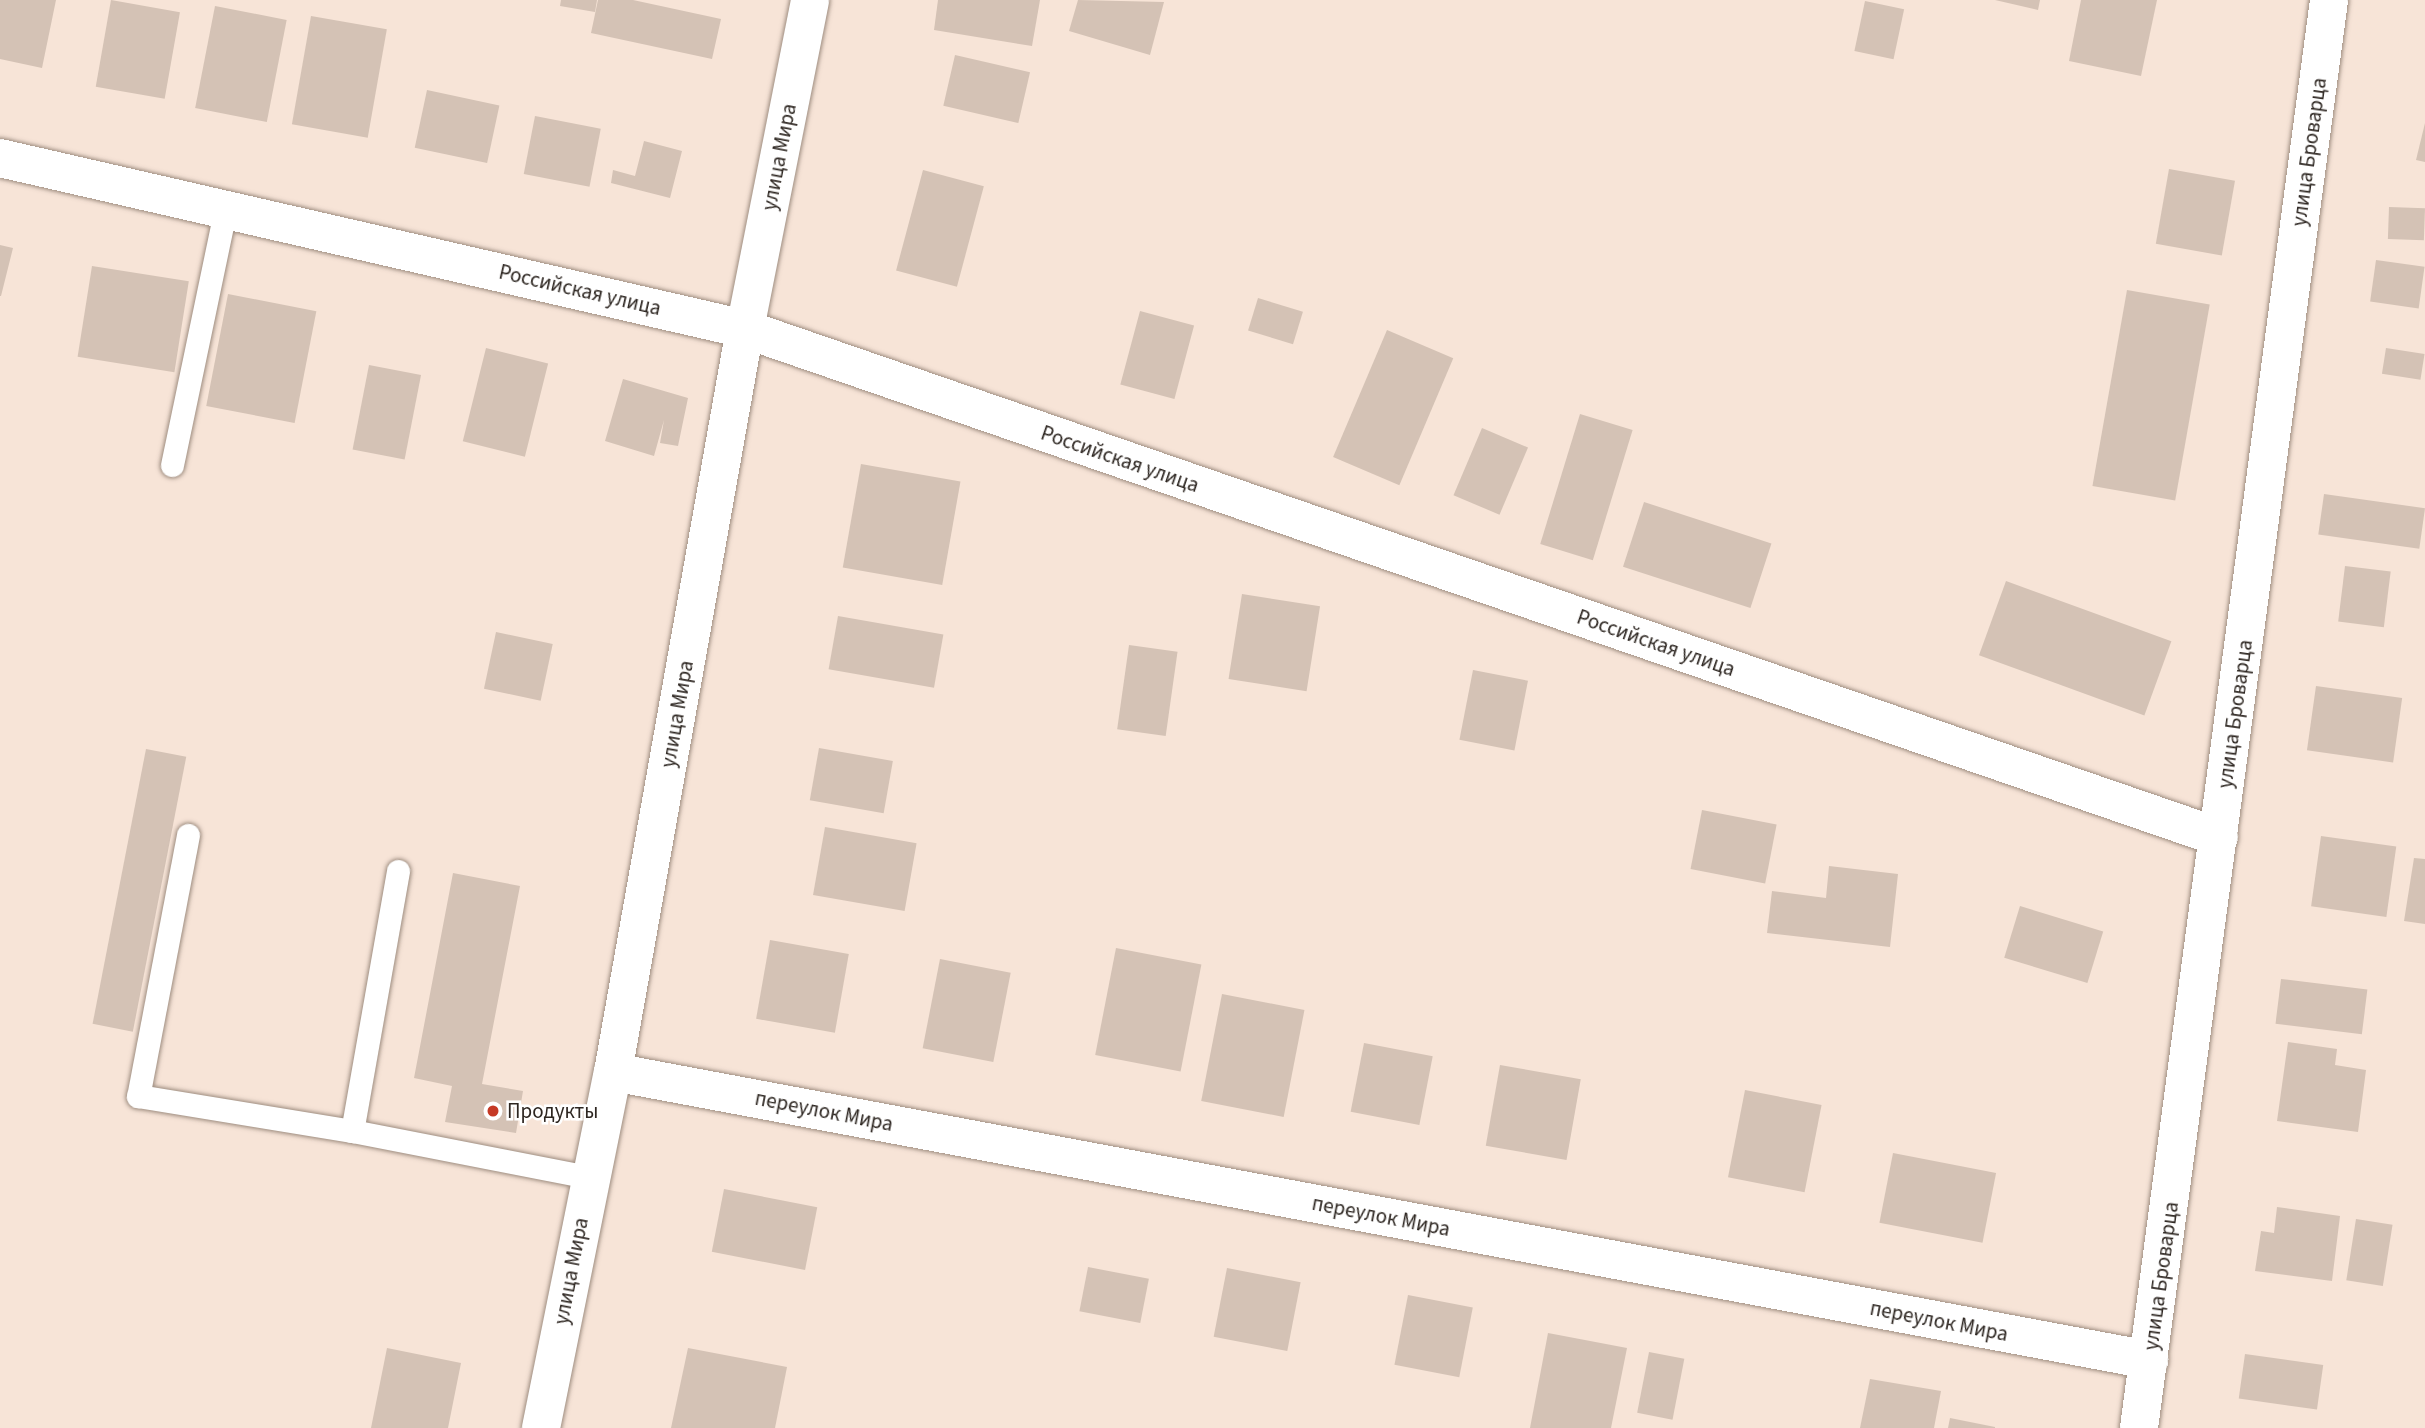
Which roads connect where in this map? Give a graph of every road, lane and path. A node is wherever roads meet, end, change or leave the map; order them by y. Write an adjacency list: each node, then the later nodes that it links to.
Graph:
1 (810, 0): 5 (street, улица Мира)
2 (2329, 0): 8 (street, улица Броварца)
3 (0, 158): 4 (street, Российская улица)
4 (226, 207): 5 (street, Российская улица); 6 (lane)
5 (745, 329): 8 (street, Российская улица); 10 (street, улица Мира)
6 (172, 465)
7 (188, 835): 11 (lane)
8 (2218, 837): 13 (street, улица Броварца)
9 (398, 871): 11 (lane)
10 (613, 1072): 12 (street, улица Мира); 13 (street, переулок Мира)
11 (352, 1131): 12 (lane)
12 (589, 1177): 14 (street, улица Мира)
13 (2150, 1360): 15 (street, улица Броварца)
14 (541, 1428)
15 (2139, 1428)

